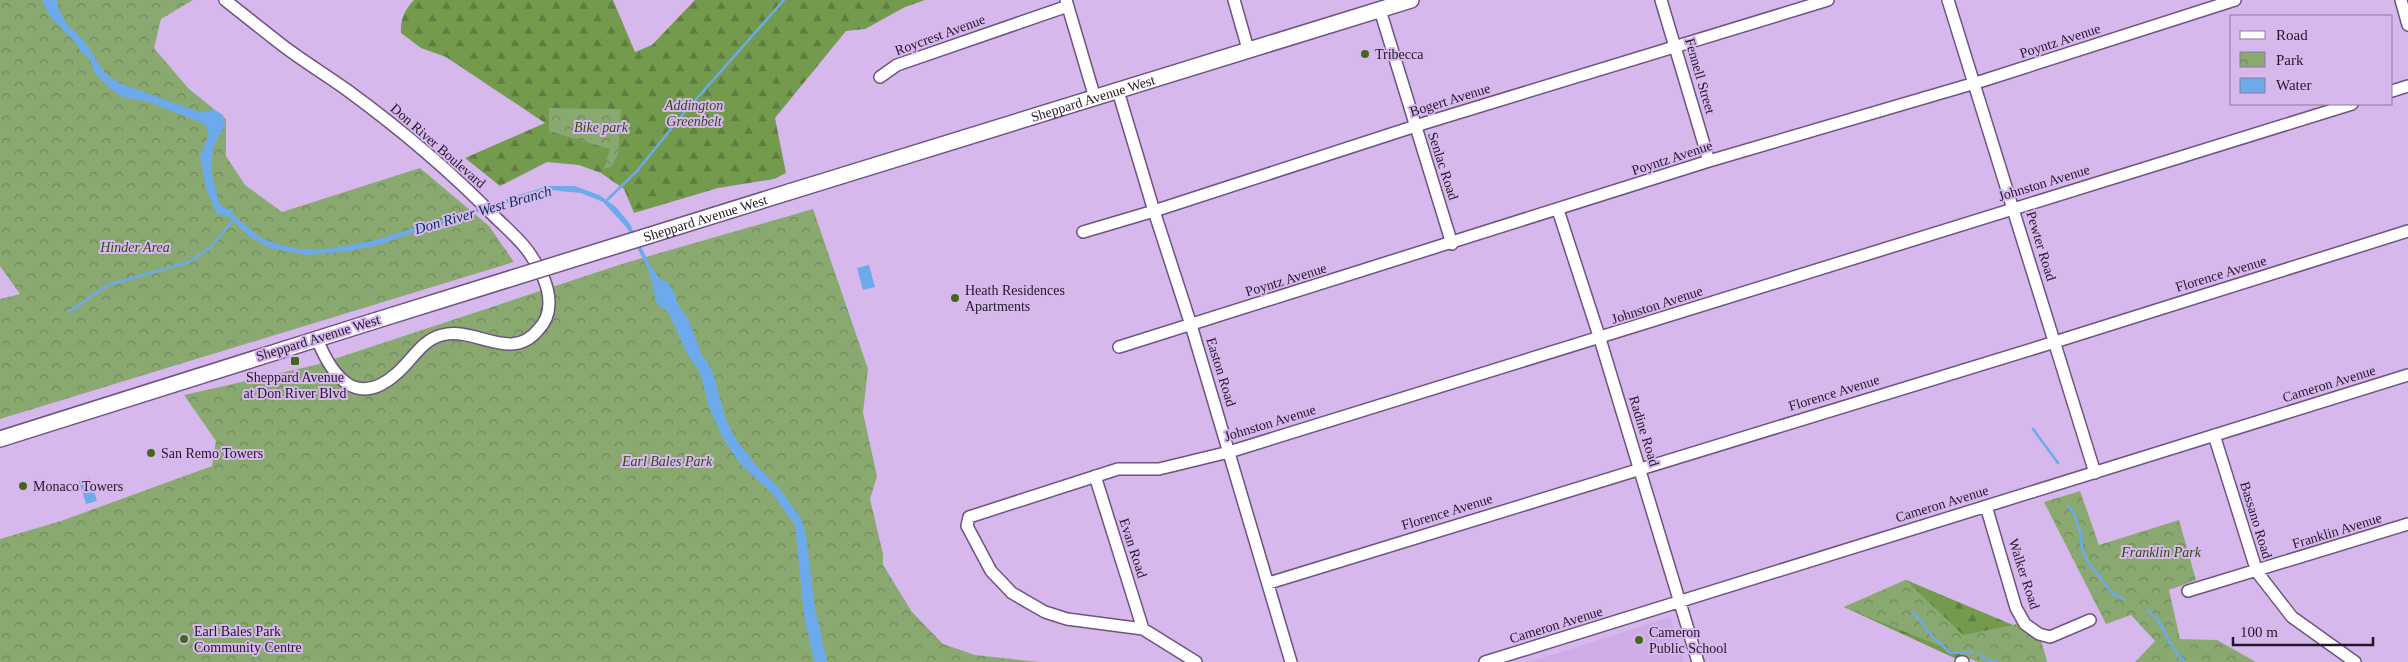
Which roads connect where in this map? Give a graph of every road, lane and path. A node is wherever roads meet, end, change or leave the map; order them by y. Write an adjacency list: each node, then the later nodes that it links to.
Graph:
1 (226, 0): 31 (street, Don River Boulevard)
2 (1234, 0): 13 (street)
3 (1411, 0): 10 (main road, Sheppard Avenue West)
4 (1661, 0): 12 (street, Fennell Street)
5 (1828, 0): 12 (street, Bogert Avenue)
6 (1948, 0): 15 (street, Pewter Road)
7 (2235, 0): 15 (street, Poyntz Avenue)
8 (2401, 0): 11 (street)
9 (1067, 3): 14 (street, Roycrest Avenue); 19 (street)
10 (1380, 10): 13 (main road, Sheppard Avenue West); 21 (street, Senlac Road)
11 (2408, 24)
12 (1676, 47): 21 (street, Bogert Avenue); 22 (street, Fennell Street)
13 (1248, 49): 17 (main road, Sheppard Avenue West)
14 (880, 77)
15 (1974, 83): 22 (street, Poyntz Avenue); 23 (street, Pewter Road)
16 (2408, 86): 18 (street)
17 (1118, 91): 19 (main road, Sheppard Avenue West); 25 (street, Easton Road)
18 (2393, 92)
19 (1096, 98): 31 (main road, Sheppard Avenue West, bridge)
20 (2349, 105): 23 (street, Johnston Avenue)
21 (1415, 126): 25 (street, Bogert Avenue); 28 (street, Senlac Road)
22 (1709, 161): 24 (street, Poyntz Avenue)
23 (2013, 208): 30 (street, Johnston Avenue); 32 (street, Pewter Road)
24 (1558, 210): 28 (street, Poyntz Avenue); 30 (street, Radine Road)
25 (1154, 211): 27 (street, Bogert Avenue); 29 (street, Easton Road)
26 (2408, 231): 32 (street, Florence Avenue)
27 (1083, 232)
28 (1452, 244): 29 (street, Poyntz Avenue)
29 (1191, 325): 33 (street, Poyntz Avenue); 37 (street, Easton Road)
30 (1600, 338): 37 (street, Johnston Avenue); 38 (street, Radine Road)
31 (316, 339): 36 (main road, Sheppard Avenue West)
32 (2054, 342): 38 (street, Florence Avenue); 39 (street, Pewter Road)
33 (1119, 347)
34 (2408, 375): 35 (street, Cameron Avenue)
35 (2214, 435): 39 (street, Cameron Avenue); 43 (street, Bassano Road)
36 (0, 439)
37 (1229, 452): 40 (street, Johnston Avenue); 44 (street, Easton Road)
38 (1639, 468): 44 (street, Florence Avenue); 46 (street, Radine Road)
39 (2094, 473): 41 (street, Cameron Avenue)
40 (1095, 476): 48 (street, Evan Road); 48 (street, Johnston Avenue)
41 (1986, 506): 46 (street, Cameron Avenue); 47 (street, Walker Road)
42 (2408, 524): 43 (street, Franklin Avenue)
43 (2256, 572): 45 (street, Franklin Avenue); 53 (street, Bassano Road)
44 (1268, 583): 50 (street, Easton Road)
45 (2188, 591)
46 (1679, 603): 51 (street, Cameron Avenue); 52 (street, Radine Road)
47 (2090, 620)
48 (1143, 629): 49 (street)
49 (1196, 662)
50 (1291, 662)
51 (1485, 662)
52 (1698, 662)
53 (2355, 662)

